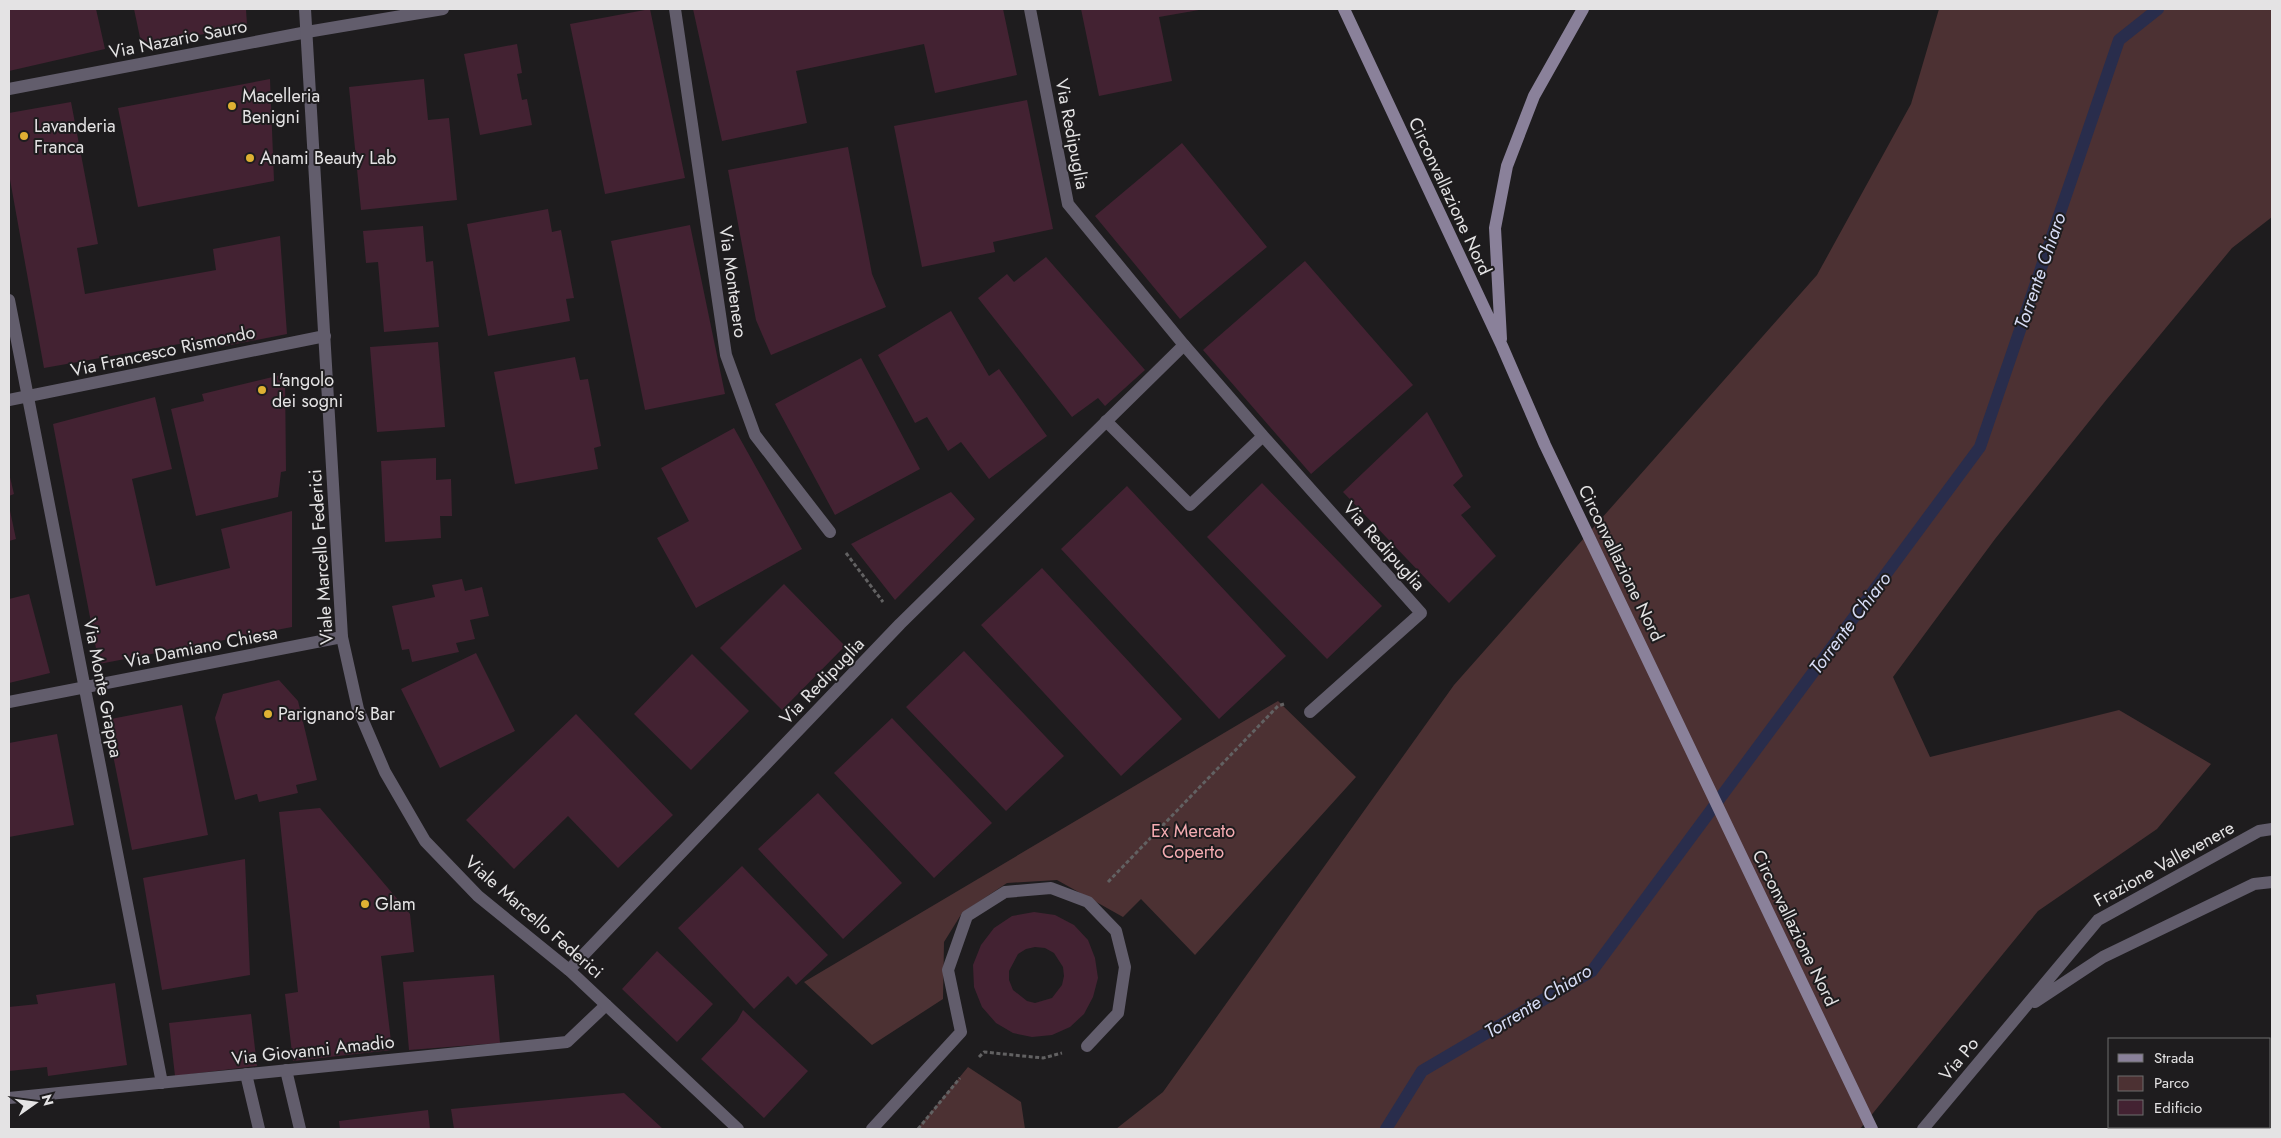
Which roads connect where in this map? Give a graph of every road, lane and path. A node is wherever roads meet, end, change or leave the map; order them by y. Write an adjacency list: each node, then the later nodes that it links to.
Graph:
1 (305, 9): 7 (street, Viale Marcello Federici)
2 (442, 9): 7 (street, Via Nazario Sauro)
3 (675, 9): 17 (street, Via Montenero)
4 (1030, 9): 11 (street, Via Redipuglia)
5 (1344, 9): 12 (main road, Circonvallazione Nord)
6 (1583, 9): 12 (main road)
7 (307, 32): 8 (street, Via Nazario Sauro); 10 (street, Viale Marcello Federici)
8 (9, 89)
9 (9, 300): 13 (street, Via Monte Grappa)
10 (325, 336): 13 (street, Via Francesco Rismondo); 19 (street, Viale Marcello Federici)
11 (1184, 345): 15 (street, Via Redipuglia); 16 (street, Via Redipuglia)
12 (1502, 346): 42 (main road, Circonvallazione Nord)
13 (27, 396): 14 (street, Via Francesco Rismondo); 20 (street, Via Monte Grappa)
14 (9, 400)
15 (1106, 421): 16 (street); 18 (street, Via Redipuglia)
16 (1263, 436): 23 (street, Via Redipuglia)
17 (830, 532): 18 (path)
18 (900, 624): 27 (street, Via Redipuglia)
19 (342, 637): 20 (street, Via Damiano Chiesa); 27 (street, Viale Marcello Federici)
20 (84, 687): 21 (street, Via Damiano Chiesa); 35 (street, Via Monte Grappa)
21 (9, 702)
22 (1287, 703): 26 (path)
23 (1310, 712)
24 (2272, 829): 29 (street, Frazione Vallevenere)
25 (2272, 882): 29 (street)
26 (1088, 902): 30 (street); 40 (street)
27 (569, 970): 28 (street, Viale Marcello Federici)
28 (606, 1005): 32 (street, Via Giovanni Amadio); 39 (street, Viale Marcello Federici)
29 (2022, 1011): 43 (street, Via Po)
30 (1087, 1046): 31 (path)
31 (974, 1062)
32 (286, 1070): 33 (street, Via Giovanni Amadio); 38 (street)
33 (246, 1074): 35 (street, Via Giovanni Amadio); 37 (street)
34 (963, 1074): 41 (path)
35 (162, 1083): 36 (street, Via Giovanni Amadio)
36 (9, 1098)
37 (259, 1129)
38 (300, 1129)
39 (738, 1129)
40 (872, 1129)
41 (918, 1129)
42 (1872, 1129)
43 (1923, 1129)

